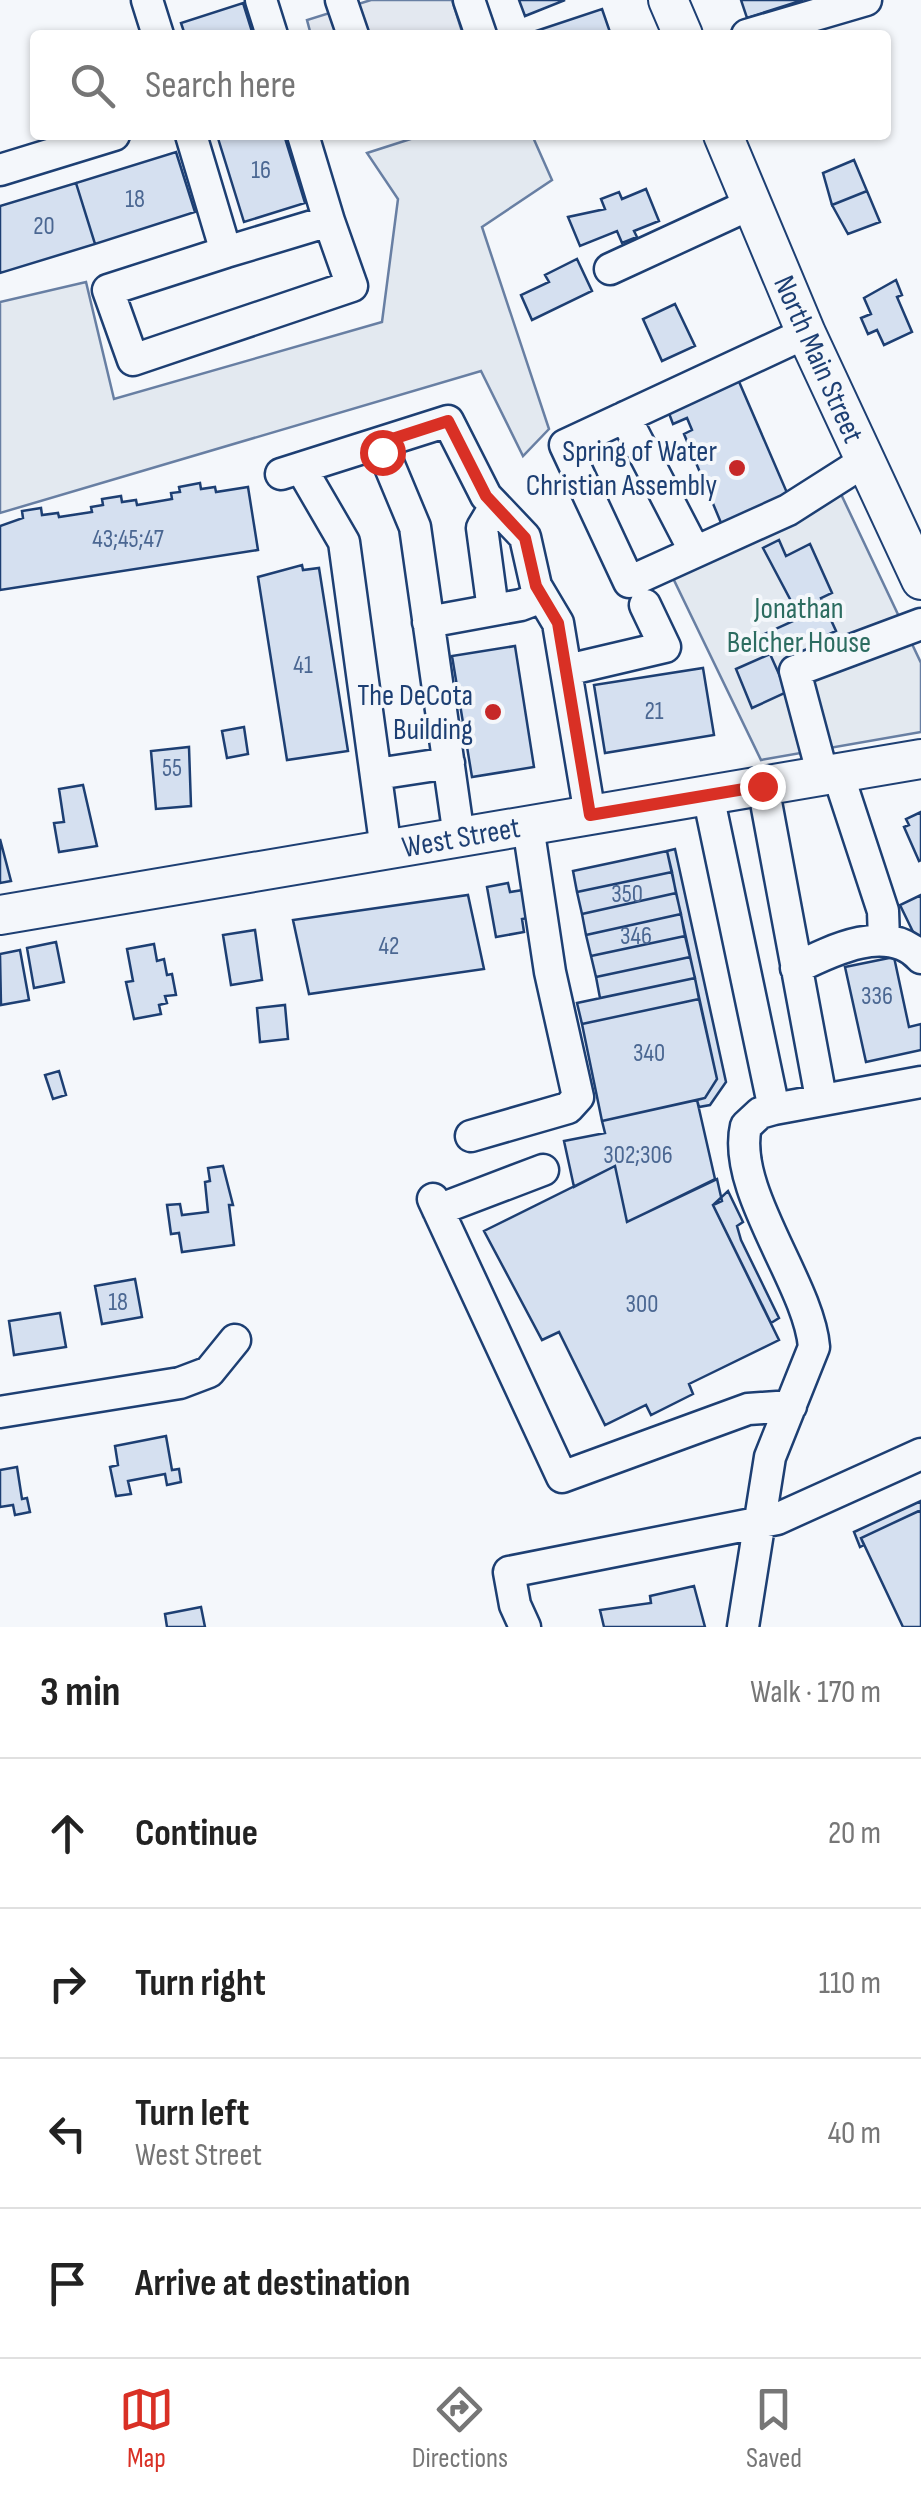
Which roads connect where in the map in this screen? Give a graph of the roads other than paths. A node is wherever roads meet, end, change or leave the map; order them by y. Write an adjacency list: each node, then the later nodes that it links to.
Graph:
1 (147, 0): 7 (street)
2 (261, 0): 8 (street)
3 (341, 0): 9 (street)
4 (469, 0): 10 (street)
5 (668, 0): 11 (main road)
6 (866, 0): 12 (street)
7 (156, 30)
8 (270, 30)
9 (351, 30)
10 (479, 30)
11 (680, 30)
12 (763, 30)
13 (98, 140): 17 (street)
14 (192, 140): 20 (street)
15 (305, 140): 19 (street)
16 (725, 140): 18 (main road, North Main Street)
17 (0, 170)
18 (751, 204): 21 (street); 22 (main road, North Main Street)
19 (330, 221): 20 (street); 20 (street)
20 (226, 252)
21 (610, 269)
22 (806, 333): 23 (street); 25 (main road, North Main Street)
23 (625, 417): 27 (street); 27 (street)
24 (380, 443): 26 (street); 32 (street); 37 (street)
25 (865, 462): 27 (street); 28 (main road, North Main Street)
26 (495, 506): 29 (street); 31 (street)
27 (696, 552)
28 (921, 579)
29 (542, 597): 31 (street); 34 (street)
30 (646, 605): 34 (street)
31 (493, 610): 32 (street)
32 (428, 622): 36 (street)
33 (921, 624): 38 (street)
34 (567, 670): 41 (street)
35 (921, 759): 38 (main road, West Street)
36 (448, 763): 37 (street); 43 (street)
37 (377, 774): 44 (street)
38 (831, 775): 39 (main road, West Street); 46 (street)
39 (762, 786): 40 (main road, West Street); 48 (street)
40 (708, 795): 41 (main road, West Street); 51 (street)
41 (590, 815): 42 (main road, West Street)
42 (528, 826): 43 (main road, West Street); 52 (street)
43 (459, 837): 44 (main road, West Street)
44 (386, 850): 45 (main road, West Street)
45 (0, 915)
46 (884, 940): 47 (street); 48 (street)
47 (921, 958)
48 (796, 968): 50 (street)
49 (921, 1082): 50 (street)
50 (822, 1098): 51 (street)
51 (774, 1109): 55 (street)
52 (471, 1136)
53 (543, 1170): 55 (street)
54 (236, 1340): 56 (street)
55 (791, 1406): 58 (street)
56 (0, 1412)
57 (921, 1454): 58 (street)
58 (759, 1523): 59 (street); 60 (street)
59 (525, 1627)
60 (743, 1627)

